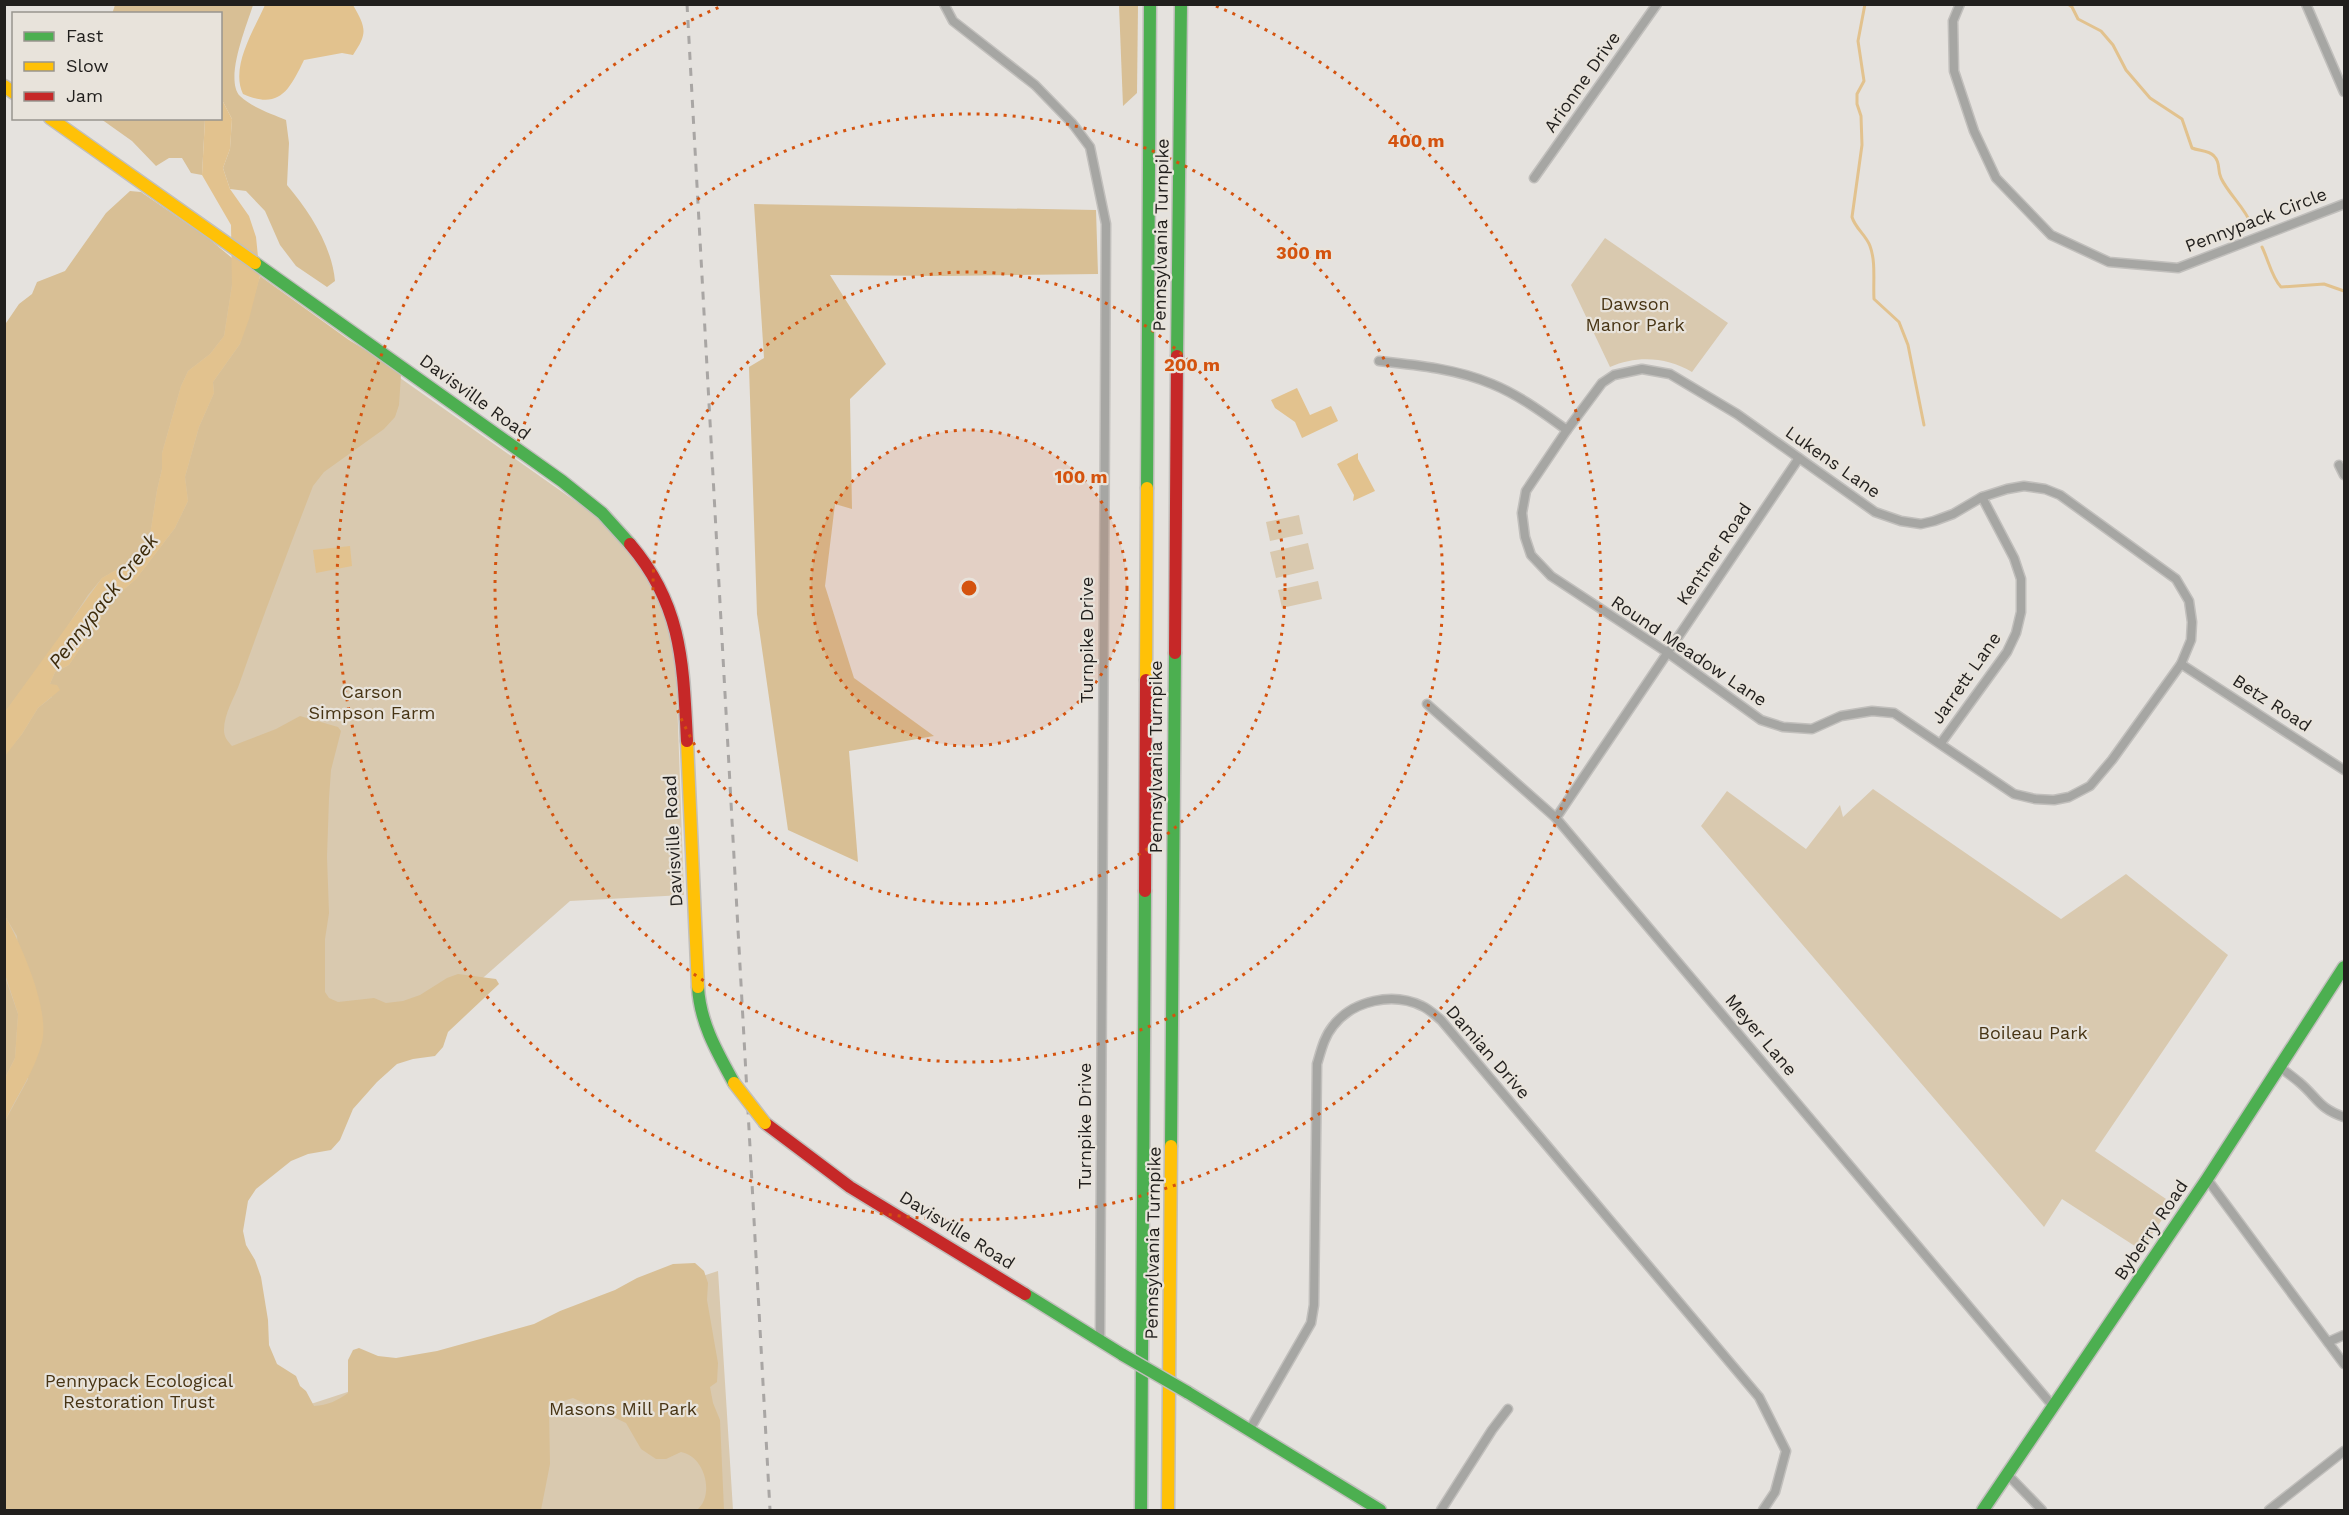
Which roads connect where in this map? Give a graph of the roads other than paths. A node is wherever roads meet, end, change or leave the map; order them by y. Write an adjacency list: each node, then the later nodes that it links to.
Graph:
1 (944, 4): 28 (street, Turnpike Drive)
2 (1150, 4): 36 (main road, Pennsylvania Turnpike)
3 (1181, 4): 37 (main road, Pennsylvania Turnpike)
4 (1657, 4): 9 (street, Arionne Drive)
5 (1960, 4): 10 (street, Pennypack Circle)
6 (2306, 4): 7 (street)
7 (2344, 92)
8 (53, 120): 28 (main road, Davisville Road, bridge)
9 (1534, 178)
10 (2344, 204)
11 (1379, 362): 12 (street)
12 (1567, 430): 13 (street, Lukens Lane); 17 (street, Round Meadow Lane)
13 (1799, 458): 16 (street, Lukens Lane); 17 (street, Kentner Road)
14 (2339, 465): 15 (street)
15 (2344, 475)
16 (1982, 497): 18 (street, Lukens Lane); 20 (street, Jarrett Lane)
17 (1668, 653): 20 (street, Round Meadow Lane); 22 (street, Kentner Road)
18 (2181, 664): 20 (street, Round Meadow Lane); 21 (street, Betz Road)
19 (1427, 704): 22 (street, Meyer Lane)
20 (1941, 742)
21 (2344, 770)
22 (1556, 818): 31 (street, Meyer Lane)
23 (2344, 967): 24 (main road, Byberry Road)
24 (2280, 1067): 25 (street); 26 (main road, Byberry Road)
25 (2344, 1117)
26 (2207, 1179): 29 (street); 31 (main road, Byberry Road)
27 (2344, 1335): 29 (street)
28 (1100, 1340): 33 (main road, Davisville Road, bridge)
29 (2328, 1342): 30 (street)
30 (2344, 1364)
31 (2052, 1406): 35 (main road, Byberry Road)
32 (1508, 1409): 39 (street)
33 (1250, 1429): 38 (main road, Davisville Road); 40 (street, Damian Drive)
34 (2344, 1451): 43 (street)
35 (2007, 1474): 41 (main road, Byberry Road); 42 (street)
36 (1142, 1510)
37 (1168, 1510)
38 (1380, 1510)
39 (1441, 1510)
40 (1763, 1510)
41 (1983, 1510)
42 (2042, 1510)
43 (2269, 1510)

